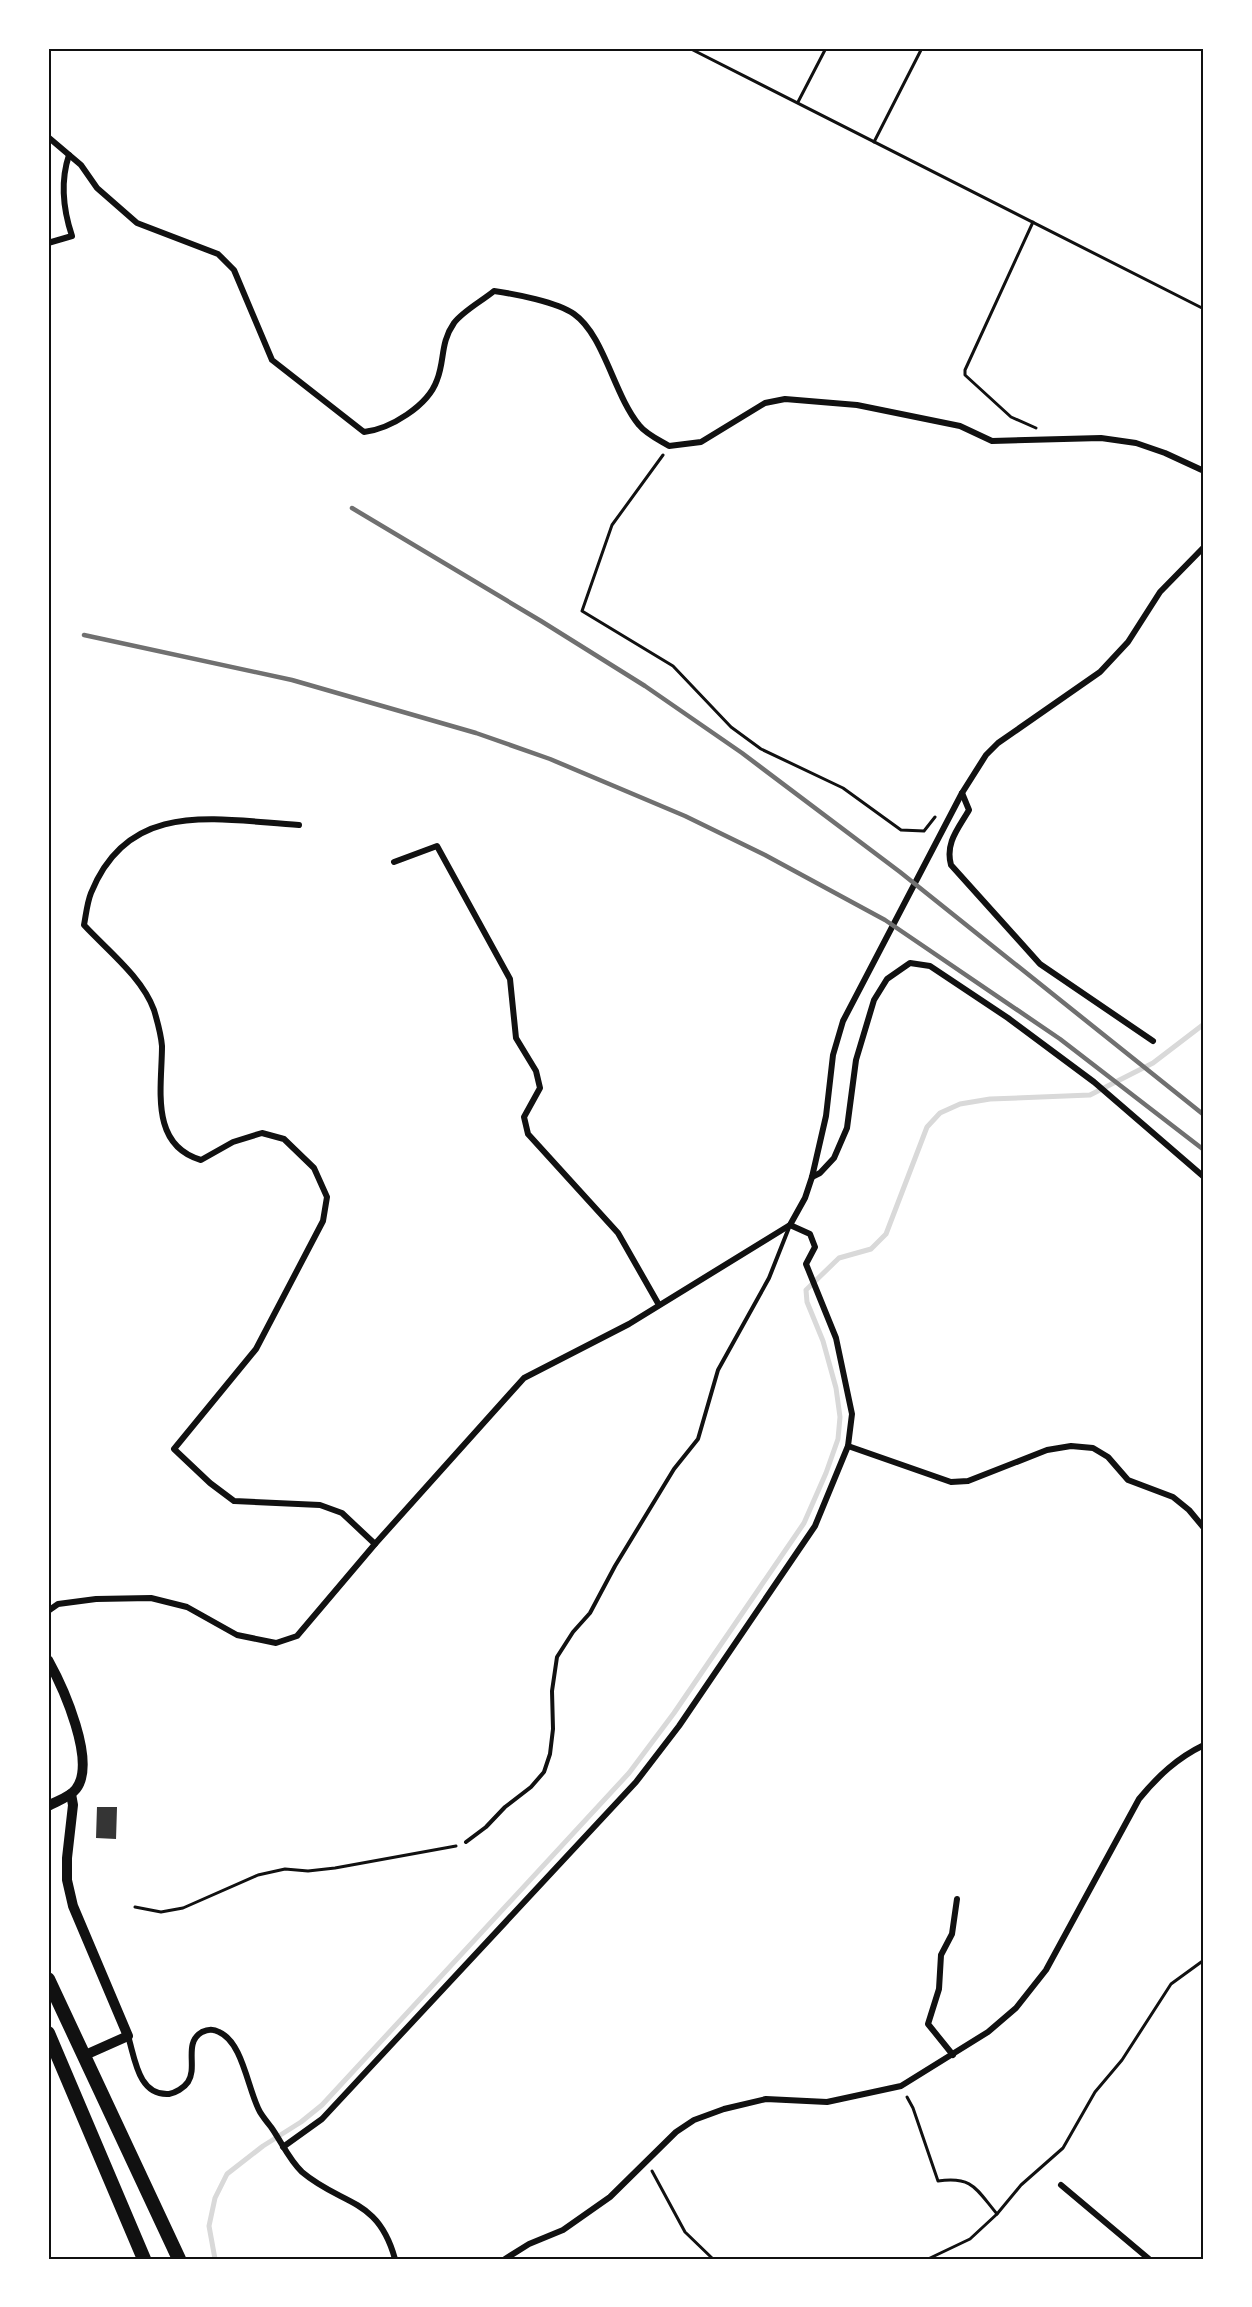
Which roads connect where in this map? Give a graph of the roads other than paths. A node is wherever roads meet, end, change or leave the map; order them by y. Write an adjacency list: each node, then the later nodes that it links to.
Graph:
1 (48, 137): 2 (street)
2 (69, 154): 3 (street); 4 (street)
3 (48, 243)
4 (1204, 471)
5 (1204, 547): 6 (street)
6 (962, 793): 9 (street); 10 (street)
7 (299, 825): 16 (street)
8 (394, 862): 13 (street)
9 (1153, 1041)
10 (812, 1177): 11 (street); 12 (street)
11 (1204, 1177)
12 (790, 1225): 13 (street); 14 (street); 22 (lane)
13 (659, 1305): 16 (street)
14 (848, 1446): 15 (street); 29 (street)
15 (1204, 1528)
16 (375, 1544): 17 (street)
17 (48, 1611)
18 (48, 1660): 20 (street)
19 (1204, 1745): 27 (street)
20 (71, 1794): 21 (street); 25 (street)
21 (48, 1806)
22 (466, 1842)
23 (957, 1899): 27 (street)
24 (48, 1979): 28 (highway)
25 (128, 2036): 28 (street); 29 (street)
26 (49, 2037): 31 (highway)
27 (953, 2055): 34 (street)
28 (83, 2056): 32 (highway)
29 (284, 2146): 33 (street)
30 (1061, 2185): 35 (street)
31 (144, 2259)
32 (179, 2259)
33 (395, 2259)
34 (505, 2259)
35 (1149, 2259)

